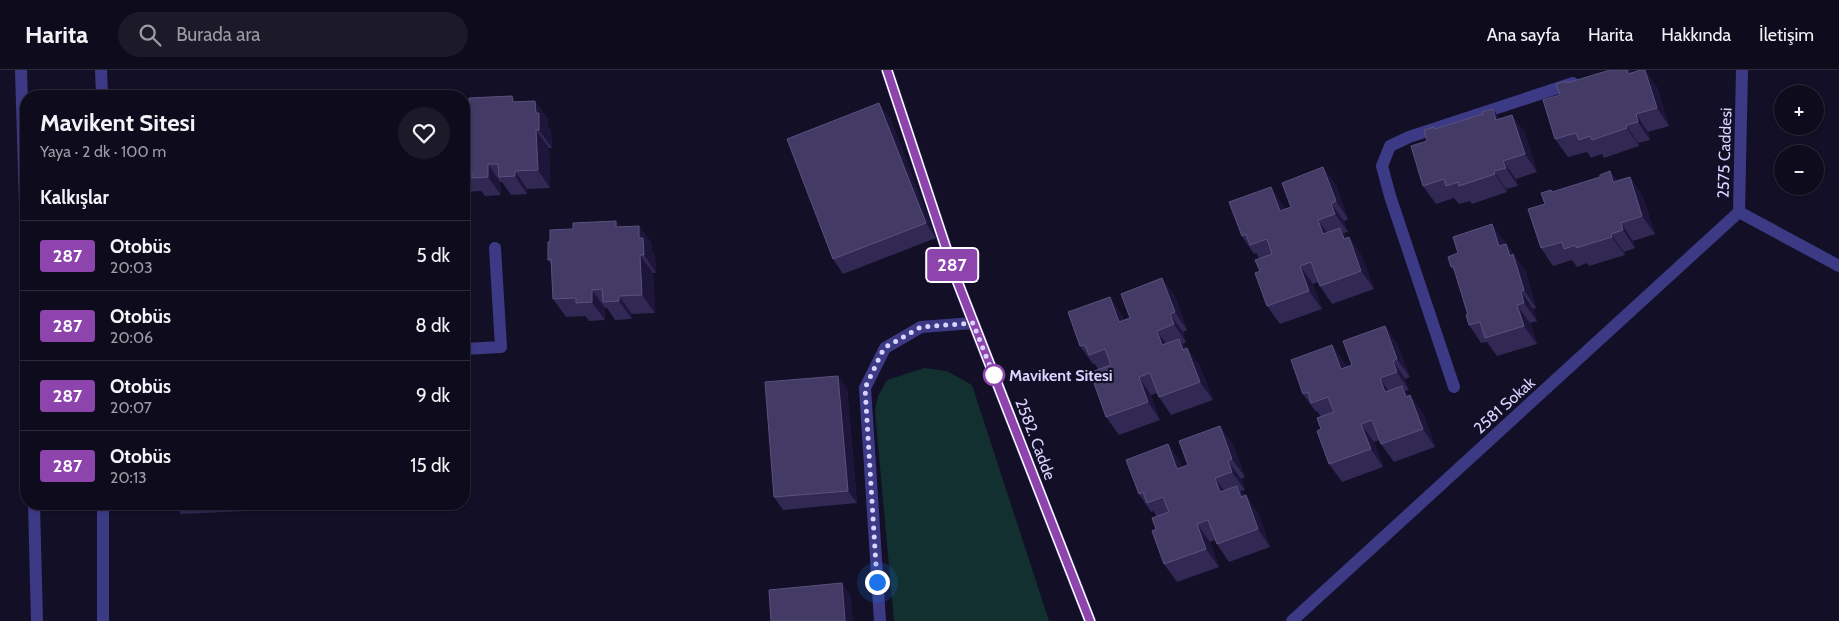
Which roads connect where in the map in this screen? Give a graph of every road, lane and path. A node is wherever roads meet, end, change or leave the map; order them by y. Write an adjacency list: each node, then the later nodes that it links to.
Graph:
1 (21, 70): 6 (street)
2 (101, 70): 7 (street)
3 (888, 70): 11 (street, 2582. Cadde)
4 (1742, 70): 8 (street, 2575 Caddesi)
5 (1586, 79): 13 (street)
6 (22, 90)
7 (102, 90)
8 (1738, 212): 10 (street, 2575 Caddesi); 20 (street, 2581 Sokak)
9 (495, 248): 12 (street)
10 (1839, 266)
11 (973, 323): 18 (street); 19 (street, 2582. Cadde)
12 (470, 349)
13 (1454, 387)
14 (34, 510): 16 (street)
15 (103, 510): 17 (street)
16 (37, 621)
17 (103, 621)
18 (880, 621)
19 (1090, 621)
20 (1292, 621)

